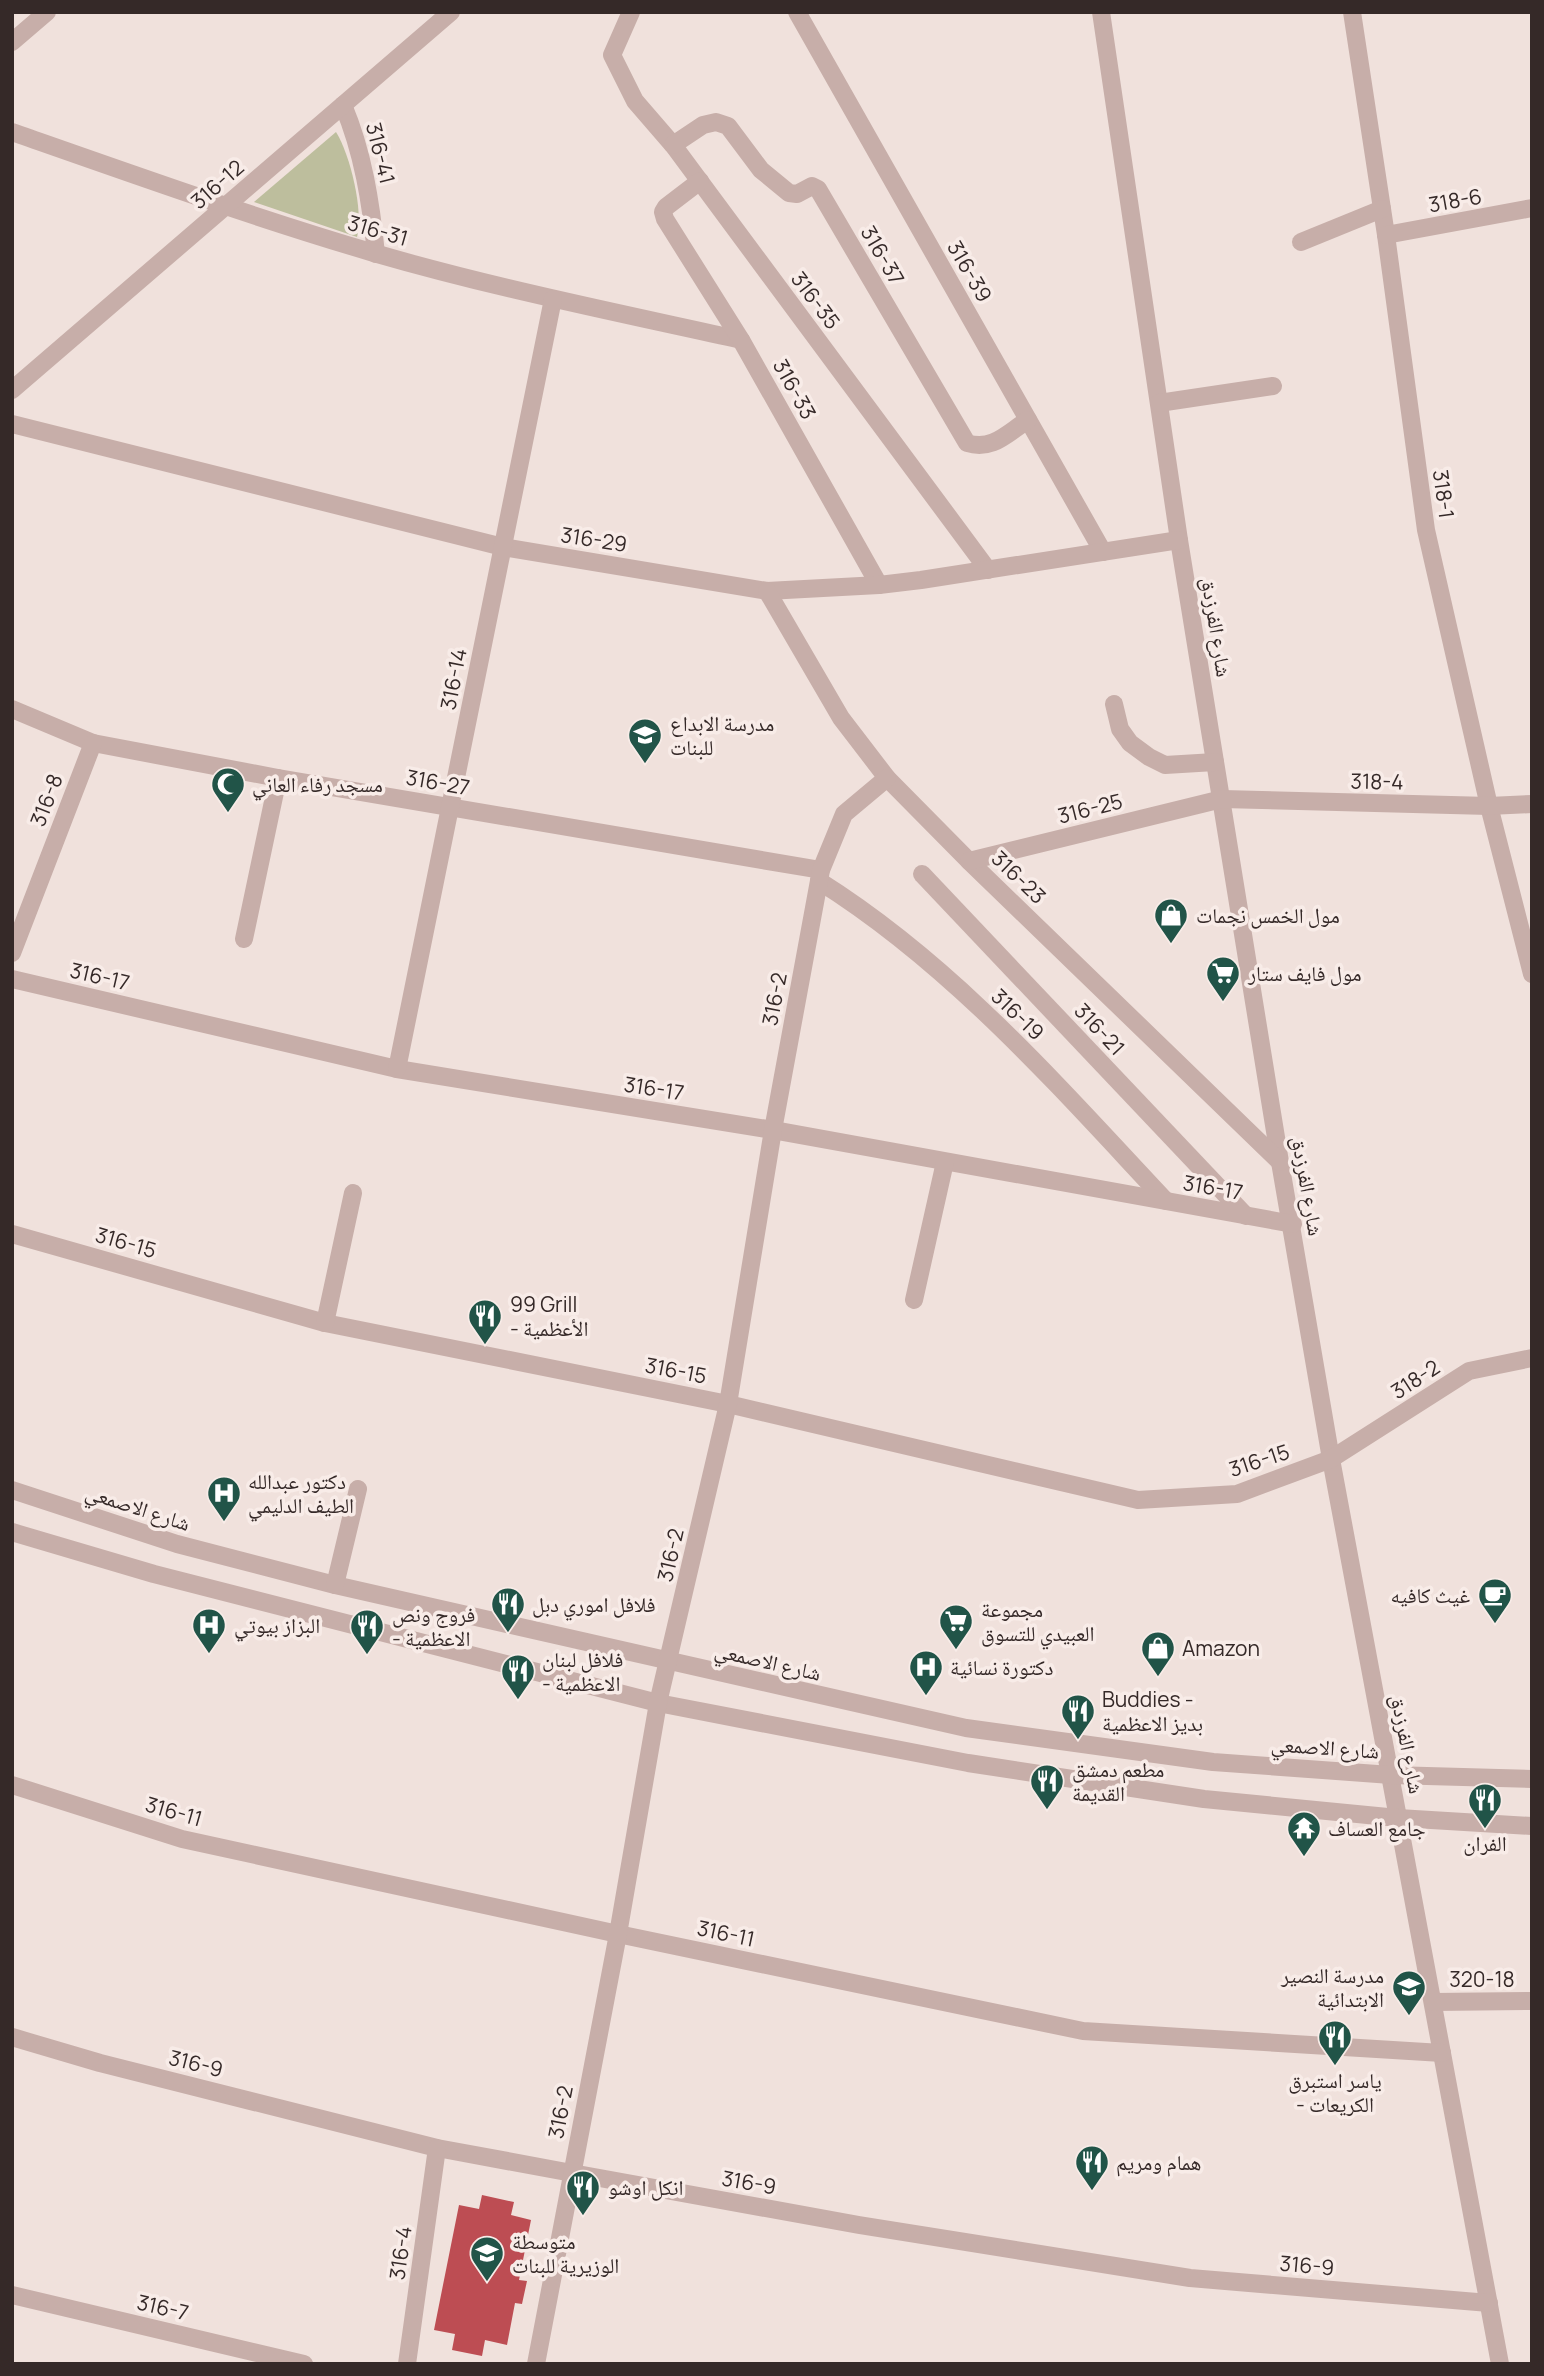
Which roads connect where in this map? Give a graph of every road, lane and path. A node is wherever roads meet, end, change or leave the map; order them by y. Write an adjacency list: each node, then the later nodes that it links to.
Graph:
1 (47, 12): 7 (street)
2 (451, 12): 8 (street, 316-12)
3 (631, 12): 10 (street, 316-35)
4 (797, 12): 23 (street, 316-39)
5 (1101, 12): 22 (street, شارع الفرزدق)
6 (1352, 12): 14 (street, 318-1)
7 (12, 42)
8 (343, 105): 12 (street, 316-12); 17 (street, 316-41)
9 (12, 132): 12 (street, 316-31)
10 (673, 145): 11 (street, 316-35); 23 (street, 316-37)
11 (700, 181): 19 (street, 316-33); 28 (street, 316-35)
12 (226, 206): 17 (street, 316-31); 21 (street, 316-12)
13 (1532, 208): 15 (street, 318-6)
14 (1382, 209): 15 (street, 318-1); 16 (street)
15 (1386, 235): 39 (street, 318-1)
16 (1301, 242)
17 (376, 254): 18 (street, 316-31)
18 (553, 299): 19 (street, 316-31); 26 (street, 316-14)
19 (741, 340): 29 (street, 316-33)
20 (1273, 386): 22 (street)
21 (12, 390)
22 (1159, 403): 25 (street, شارع الفرزدق)
23 (1028, 420): 27 (street, 316-39)
24 (12, 424): 26 (street, 316-29)
25 (1179, 540): 27 (street, 316-29); 34 (street, شارع الفرزدق)
26 (503, 547): 30 (street, 316-29); 40 (street, 316-14)
27 (1103, 552): 28 (street, 316-29)
28 (988, 570): 29 (street, 316-29)
29 (879, 585): 30 (street, 316-29)
30 (767, 591): 36 (street, 316-23)
31 (1114, 704): 34 (street)
32 (12, 709): 33 (street, 316-27)
33 (93, 743): 35 (street, 316-27); 45 (street, 316-8)
34 (1215, 762): 37 (street, شارع الفرزدق)
35 (278, 778): 40 (street, 316-27); 44 (street)
36 (887, 778): 41 (street, 316-23); 43 (street, 316-2)
37 (1222, 799): 39 (street, 318-4); 41 (street, 316-25); 51 (street, شارع الفرزدق)
38 (1532, 804): 39 (street, 318-4)
39 (1489, 806): 46 (street, 318-1)
40 (450, 807): 43 (street, 316-27); 48 (street, 316-14)
41 (969, 860): 51 (street, 316-23)
42 (922, 874): 54 (street, 316-21)
43 (820, 876): 49 (street, 316-2); 53 (street, 316-19)
44 (244, 939)
45 (12, 953)
46 (1532, 974)
47 (12, 979): 48 (street, 316-17)
48 (397, 1069): 49 (street, 316-17)
49 (773, 1130): 50 (street, 316-17); 60 (street, 316-2)
50 (945, 1162): 53 (street, 316-17); 57 (street)
51 (1280, 1162): 55 (street, شارع الفرزدق)
52 (353, 1193): 58 (street)
53 (1166, 1201): 54 (street, 316-17)
54 (1246, 1216): 55 (street, 316-17)
55 (1293, 1224): 61 (street, شارع الفرزدق)
56 (12, 1234): 58 (street, 316-15)
57 (914, 1300)
58 (325, 1323): 60 (street, 316-15)
59 (1532, 1358): 61 (street, 318-2)
60 (728, 1404): 61 (street, 316-15); 66 (street, 316-2)
61 (1331, 1459): 68 (street, شارع الفرزدق)
62 (358, 1489): 65 (street)
63 (12, 1490): 65 (street, شارع الاصمعي)
64 (12, 1532): 67 (street)
65 (335, 1585): 66 (street, شارع الاصمعي)
66 (668, 1662): 67 (street, 316-2); 68 (street, شارع الاصمعي)
67 (658, 1703): 71 (street); 73 (street, 316-2)
68 (1391, 1775): 69 (street, شارع الاصمعي); 71 (street, شارع الفرزدق)
69 (1532, 1779)
70 (12, 1785): 73 (street, 316-11)
71 (1398, 1818): 72 (street); 75 (street, شارع الفرزدق)
72 (1532, 1826)
73 (618, 1934): 77 (street, 316-11); 79 (street, 316-2)
74 (1532, 2001): 75 (street, 320-18)
75 (1433, 2002): 77 (street, شارع الفرزدق)
76 (12, 2038): 78 (street, 316-9)
77 (1442, 2053): 81 (street, شارع الفرزدق)
78 (437, 2148): 79 (street, 316-9); 83 (street, 316-4)
79 (572, 2173): 81 (street, 316-9); 84 (street, 316-2)
80 (12, 2295): 82 (street, 316-7)
81 (1489, 2303): 85 (street, شارع الفرزدق)
82 (304, 2364)
83 (407, 2364)
84 (536, 2364)
85 (1500, 2364)

